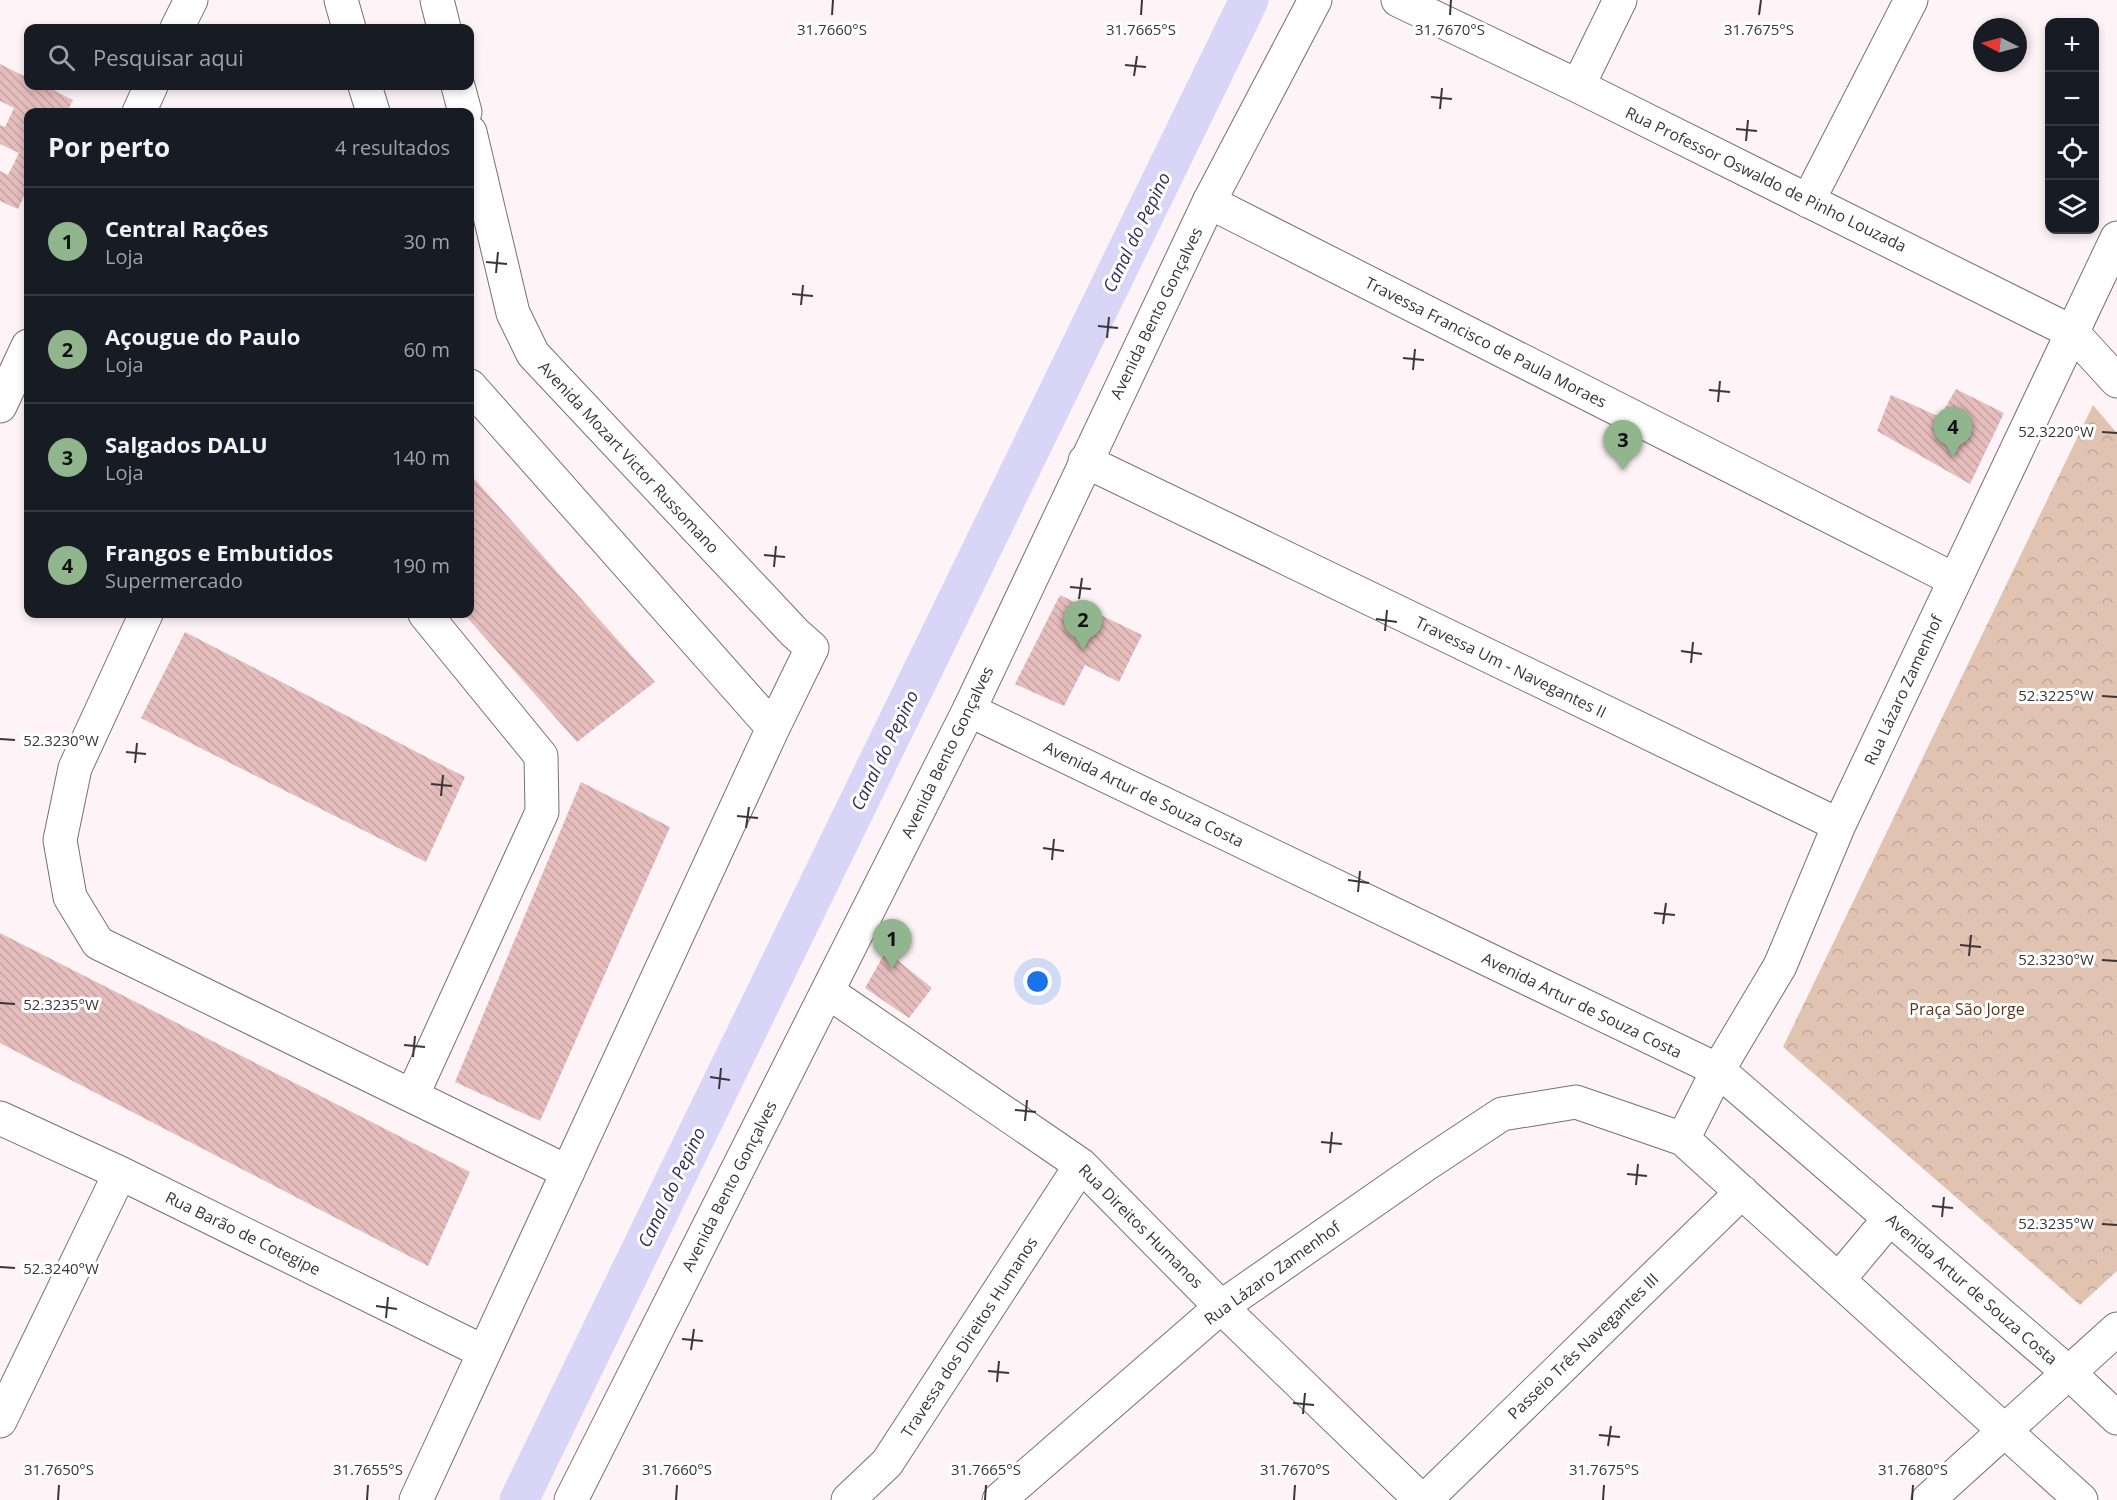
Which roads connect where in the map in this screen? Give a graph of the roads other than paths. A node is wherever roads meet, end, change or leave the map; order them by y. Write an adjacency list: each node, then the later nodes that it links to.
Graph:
1 (190, 0): 8 (street)
2 (341, 0): 9 (street)
3 (438, 0): 10 (street)
4 (1315, 0): 20 (street, Avenida Bento Gonçalves)
5 (1398, 0): 11 (street, Rua Professor Oswaldo de Pinho Louzada)
6 (1620, 0): 11 (street)
7 (1911, 0): 19 (street)
8 (179, 24)
9 (348, 24)
10 (443, 24)
11 (1578, 86): 19 (street, Rua Professor Oswaldo de Pinho Louzada)
12 (149, 90): 15 (street)
13 (367, 90): 16 (street)
14 (459, 90): 17 (street)
15 (141, 108)
16 (372, 108)
17 (464, 108)
18 (474, 149): 32 (street, Avenida Mozart Victor Russomano)
19 (1808, 201): 22 (street, Rua Professor Oswaldo de Pinho Louzada)
20 (1209, 202): 27 (street, Avenida Bento Gonçalves); 28 (street, Travessa Francisco de Paula Moraes)
21 (2117, 238): 22 (street, Rua Lázaro Zamenhof)
22 (2072, 332): 24 (street, Rua Professor Oswaldo de Pinho Louzada); 28 (street, Rua Lázaro Zamenhof)
23 (24, 355): 26 (street)
24 (2117, 381)
25 (474, 391): 32 (street)
26 (0, 406)
27 (1085, 461): 31 (street, Avenida Bento Gonçalves); 33 (street, Travessa Um - Navegantes II)
28 (1955, 580): 33 (street, Rua Lázaro Zamenhof)
29 (144, 618): 36 (street)
30 (428, 618): 36 (street)
31 (969, 710): 34 (street, Avenida Bento Gonçalves); 35 (street, Avenida Artur de Souza Costa)
32 (773, 728): 40 (street)
33 (1839, 825): 35 (street, Rua Lázaro Zamenhof)
34 (828, 992): 39 (street, Rua Direitos Humanos); 53 (street, Avenida Bento Gonçalves)
35 (1718, 1070): 38 (street, Rua Lázaro Zamenhof); 43 (street, Avenida Artur de Souza Costa)
36 (411, 1096): 40 (street)
37 (0, 1118): 41 (street, Rua Barão de Cotegipe)
38 (1683, 1139): 42 (street); 45 (street, Rua Lázaro Zamenhof)
39 (1081, 1165): 45 (street, Rua Direitos Humanos); 54 (street, Travessa dos Direitos Humanos)
40 (568, 1172): 47 (street)
41 (120, 1173): 47 (street, Rua Barão de Cotegipe); 50 (street)
42 (1742, 1192): 44 (street); 56 (street, Passeio Três Navegantes III)
43 (1890, 1218): 44 (street); 48 (street, Avenida Artur de Souza Costa)
44 (1839, 1279): 51 (street)
45 (1221, 1307): 55 (street, Rua Lázaro Zamenhof); 56 (street, Rua Direitos Humanos)
46 (2117, 1329): 48 (street)
47 (483, 1352): 52 (street)
48 (2069, 1373): 49 (street, Avenida Artur de Souza Costa); 51 (street)
49 (2117, 1418)
50 (0, 1421)
51 (2006, 1430): 57 (street); 58 (street)
52 (416, 1500)
53 (571, 1500)
54 (848, 1500)
55 (999, 1500)
56 (1423, 1500)
57 (1928, 1500)
58 (2081, 1500)

